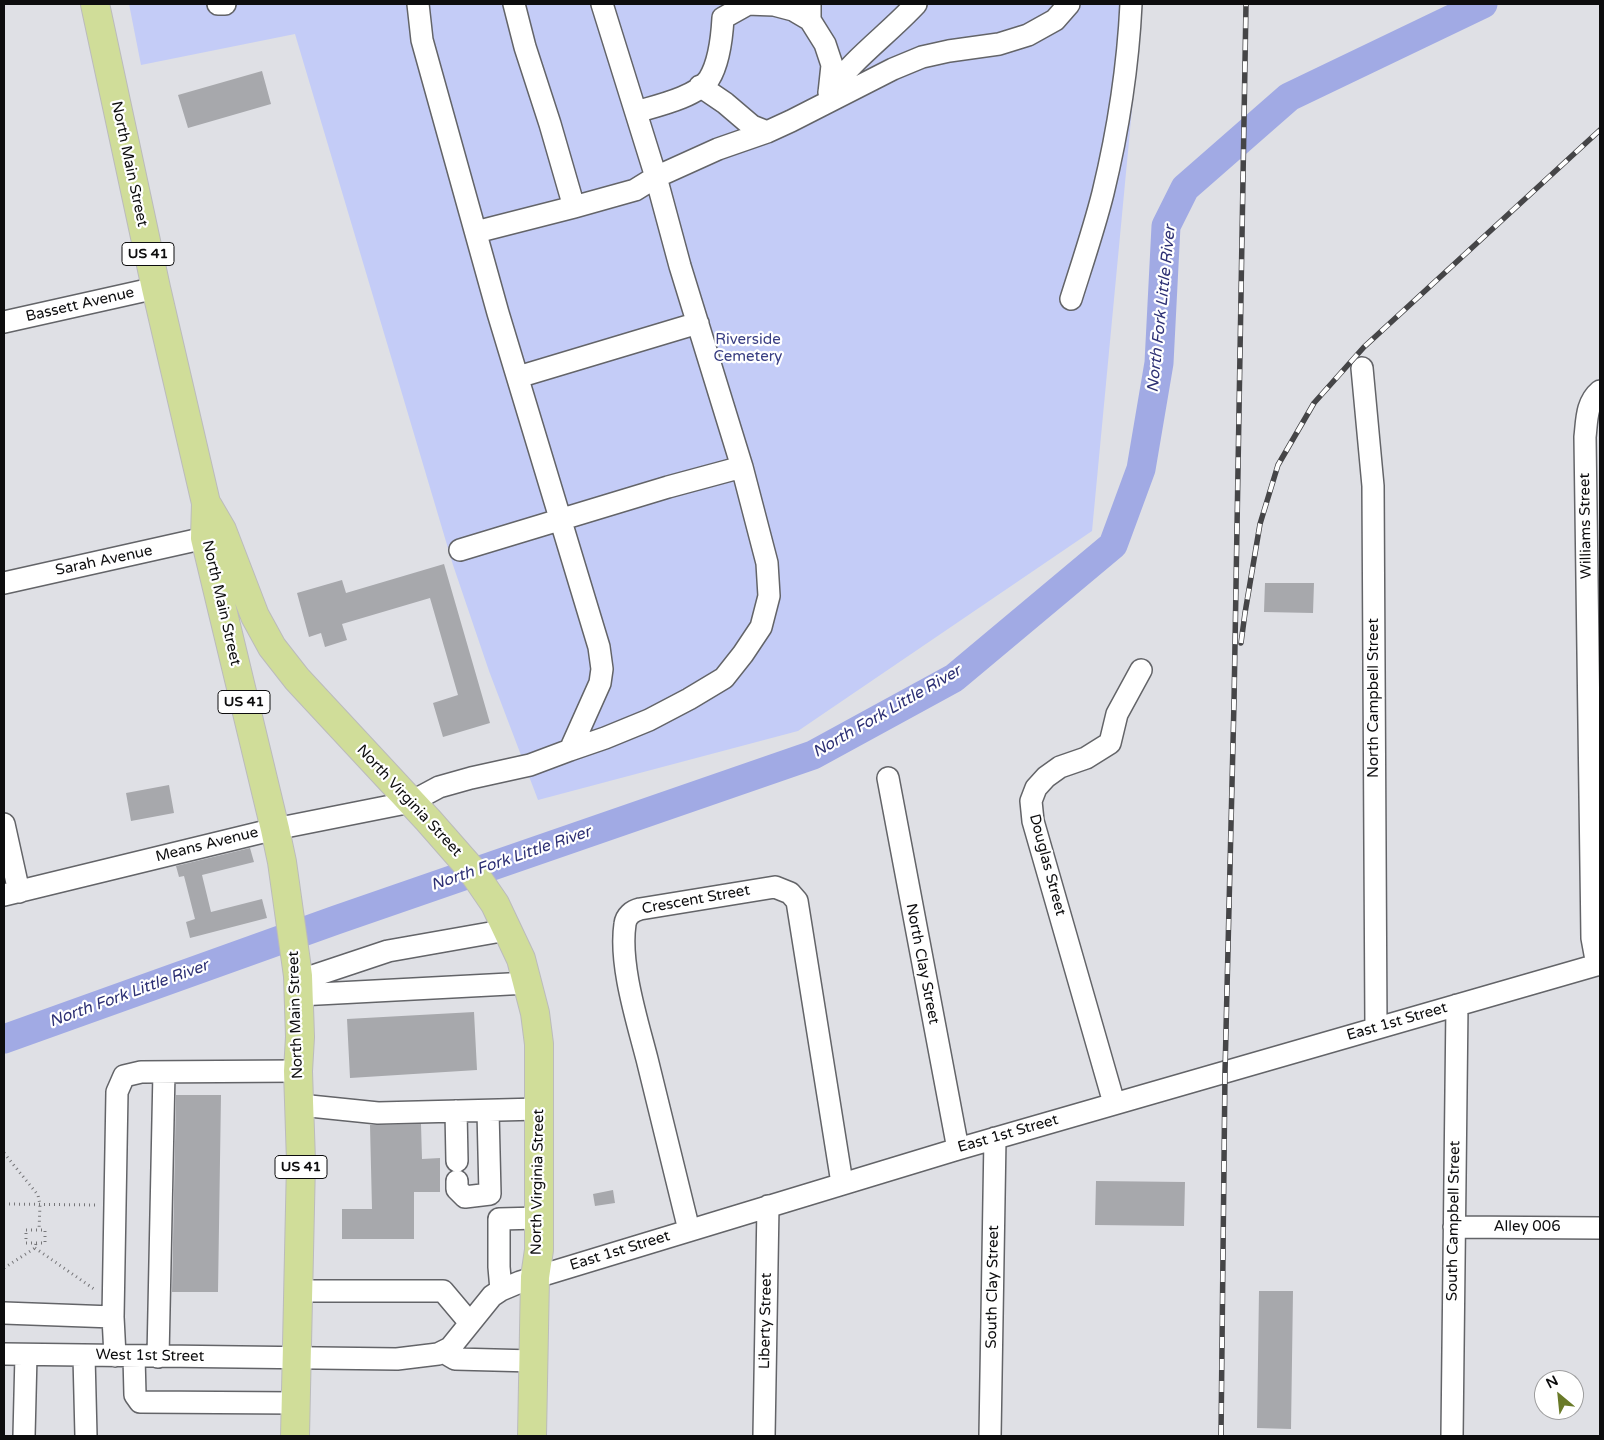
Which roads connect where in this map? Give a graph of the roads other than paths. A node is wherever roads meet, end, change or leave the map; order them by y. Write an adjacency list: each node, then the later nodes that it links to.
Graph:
1 (95, 4): 23 (main road, North Main Street / US 41)
2 (218, 4): 3 (street)
3 (225, 4)
4 (418, 4): 22 (street)
5 (514, 4): 21 (street)
6 (602, 4): 18 (street, Means Avenue)
7 (747, 4): 11 (street); 12 (street)
8 (916, 4): 14 (street)
9 (1069, 4): 15 (street)
10 (1131, 4): 24 (street)
11 (724, 11): 16 (street)
12 (810, 12): 13 (street)
13 (825, 44): 14 (street); 17 (street)
14 (855, 61): 15 (street); 17 (street)
15 (892, 70): 17 (street)
16 (700, 86): 18 (street); 19 (street)
17 (823, 100): 19 (street)
18 (636, 112): 20 (street, Means Avenue)
19 (767, 132): 20 (street)
20 (656, 177): 21 (street); 26 (street, Means Avenue)
21 (574, 207): 22 (street)
22 (476, 232): 28 (street)
23 (156, 288): 25 (street, Bassett Avenue); 31 (main road, North Main Street / US 41)
24 (1071, 299)
25 (4, 322)
26 (698, 323): 28 (street); 30 (street, Means Avenue)
27 (1362, 368): 48 (street, North Campbell Street)
28 (518, 378): 32 (street)
29 (1600, 391): 44 (street, Williams Street)
30 (742, 467): 32 (street); 37 (street, Means Avenue)
31 (206, 503): 33 (main road, North Main Street / US 41); 39 (main road, North Virginia Street / US 41)
32 (560, 519): 34 (street); 37 (street)
33 (205, 538): 35 (street, Sarah Avenue); 41 (main road, North Main Street / US 41)
34 (460, 550)
35 (4, 583)
36 (1141, 670): 51 (street, Douglas Street)
37 (570, 750): 39 (street, Means Avenue)
38 (888, 778): 57 (street, North Clay Street)
39 (420, 811): 41 (street, Means Avenue); 43 (main road, North Virginia Street / US 41)
40 (4, 824): 42 (street)
41 (275, 828): 42 (street, Means Avenue); 46 (main road, North Main Street / US 41)
42 (11, 893)
43 (507, 930): 45 (main road, North Virginia Street / US 41); 46 (street)
44 (1599, 964): 47 (street, East 1st Street)
45 (528, 983): 46 (street); 53 (main road, North Virginia Street / US 41)
46 (298, 984): 49 (main road, North Main Street / US 41)
47 (1457, 1005): 48 (street, East 1st Street); 61 (street, South Campbell Street)
48 (1376, 1028): 51 (street, East 1st Street)
49 (298, 1071): 50 (street); 52 (main road, North Main Street / US 41)
50 (164, 1072): 67 (street); 75 (street)
51 (1114, 1103): 56 (street, East 1st Street)
52 (300, 1105): 55 (street); 66 (main road, North Main Street / US 41)
53 (539, 1109): 54 (street); 60 (main road, North Virginia Street / US 41)
54 (488, 1110): 55 (street); 55 (street)
55 (456, 1111)
56 (995, 1138): 57 (street, East 1st Street); 84 (street, South Clay Street)
57 (958, 1149): 58 (street, East 1st Street)
58 (842, 1184): 59 (street, East 1st Street); 63 (street, Crescent Street)
59 (768, 1206): 63 (street, East 1st Street); 83 (street, Liberty Street)
60 (539, 1218): 64 (main road, North Virginia Street / US 41); 65 (street)
61 (1454, 1227): 62 (street, Alley 006); 85 (street, South Campbell Street)
62 (1600, 1228)
63 (689, 1230): 64 (street, East 1st Street)
64 (534, 1277): 65 (street, East 1st Street); 77 (main road, US 41)
65 (501, 1290): 69 (street, East 1st Street)
66 (298, 1291): 69 (street); 76 (main road, North Main Street / US 41)
67 (114, 1312): 68 (street); 74 (street)
68 (4, 1313)
69 (470, 1324): 70 (street, East 1st Street)
70 (443, 1352): 76 (street); 77 (street)
71 (4, 1354): 72 (street, West 1st Street)
72 (26, 1355): 73 (street, West 1st Street); 79 (street)
73 (84, 1356): 74 (street, West 1st Street); 80 (street)
74 (124, 1356): 75 (street, West 1st Street); 78 (street)
75 (158, 1356): 76 (street, West 1st Street)
76 (297, 1359): 78 (main road, US 41)
77 (533, 1361): 82 (main road, US 41)
78 (296, 1403): 81 (main road, US 41)
79 (24, 1436)
80 (86, 1436)
81 (296, 1436)
82 (532, 1436)
83 (764, 1436)
84 (990, 1436)
85 (1452, 1436)

